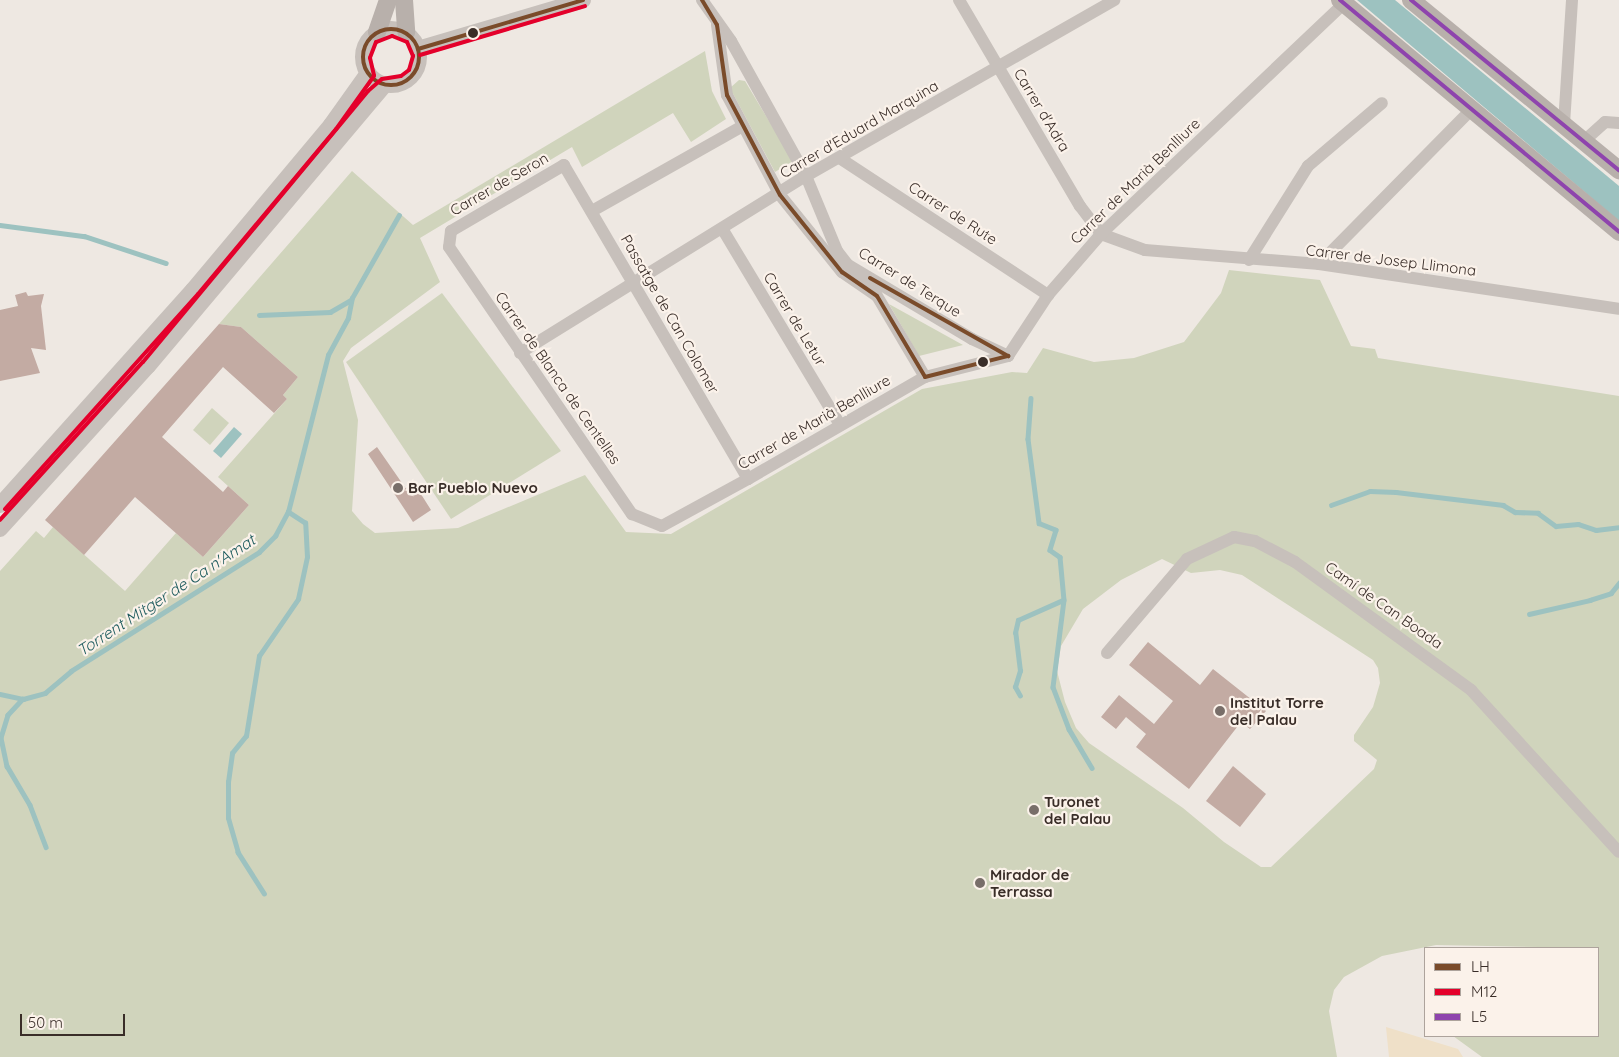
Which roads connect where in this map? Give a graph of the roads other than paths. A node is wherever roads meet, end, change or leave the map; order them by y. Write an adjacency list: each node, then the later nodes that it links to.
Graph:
1 (388, 0): 11 (main road)
2 (404, 0): 12 (main road)
3 (583, 0): 13 (street)
4 (702, 0): 10 (street, Carrer de Terque)
5 (960, 0): 14 (street, Carrer d'Adra)
6 (1114, 0): 14 (street, Carrer d'Eduard Marquina)
7 (1411, 0): 22 (main road)
8 (1572, 0): 22 (street)
9 (1342, 2): 20 (main road); 34 (street, Carrer de Marià Benlliure)
10 (718, 25): 16 (street, Carrer de Terque); 18 (street, Carrer de Terque)
11 (377, 32): 12 (street); 15 (street)
12 (406, 32): 13 (street)
13 (418, 49): 17 (street)
14 (998, 67): 25 (street, Carrer d'Eduard Marquina); 34 (street, Carrer d'Adra)
15 (368, 73): 17 (street); 45 (street)
16 (750, 78): 18 (street); 28 (street, Carrer de Terque)
17 (385, 84): 47 (street)
18 (725, 84): 23 (street, Carrer de Terque)
19 (1382, 103): 35 (street)
20 (1471, 110): 33 (main road); 36 (street)
21 (1619, 123): 24 (street)
22 (1564, 124): 24 (main road)
23 (743, 126): 29 (street, Carrer de Terque); 30 (street)
24 (1584, 141): 27 (main road)
25 (841, 159): 28 (street, Carrer d'Eduard Marquina); 38 (street, Carrer de Rute)
26 (564, 165): 30 (street, Passatge de Can Colomer); 32 (street, Carrer de Seron)
27 (1619, 170)
28 (806, 176): 29 (street, Carrer d'Eduard Marquina); 41 (street, Carrer de Terque)
29 (780, 195): 31 (street, Carrer d'Eduard Marquina); 42 (street, Carrer de Terque)
30 (592, 211): 37 (street, Passatge de Can Colomer)
31 (723, 230): 37 (street, Carrer d'Eduard Marquina); 43 (street, Carrer de Letur)
32 (451, 231): 40 (street, Carrer de Blanca de Centelles)
33 (1619, 232)
34 (1100, 234): 35 (street, Carrer de Josep Llimona); 38 (street, Carrer de Marià Benlliure)
35 (1249, 260): 36 (street, Carrer de Josep Llimona)
36 (1319, 264): 39 (street, Carrer de Josep Llimona)
37 (631, 282): 40 (street, Carrer d'Eduard Marquina); 44 (street, Passatge de Can Colomer)
38 (1048, 295): 41 (street, Carrer de Marià Benlliure)
39 (1619, 309)
40 (520, 353): 46 (street, Carrer de Blanca de Centelles)
41 (1008, 356): 42 (street, Carrer de Marià Benlliure)
42 (925, 377): 43 (street, Carrer de Marià Benlliure)
43 (840, 425): 44 (street, Carrer de Marià Benlliure)
44 (748, 479): 46 (street, Carrer de Marià Benlliure)
45 (0, 504)
46 (662, 526)
47 (0, 529)
48 (1107, 653): 49 (street, Camí de Can Boada)
49 (1619, 852)

